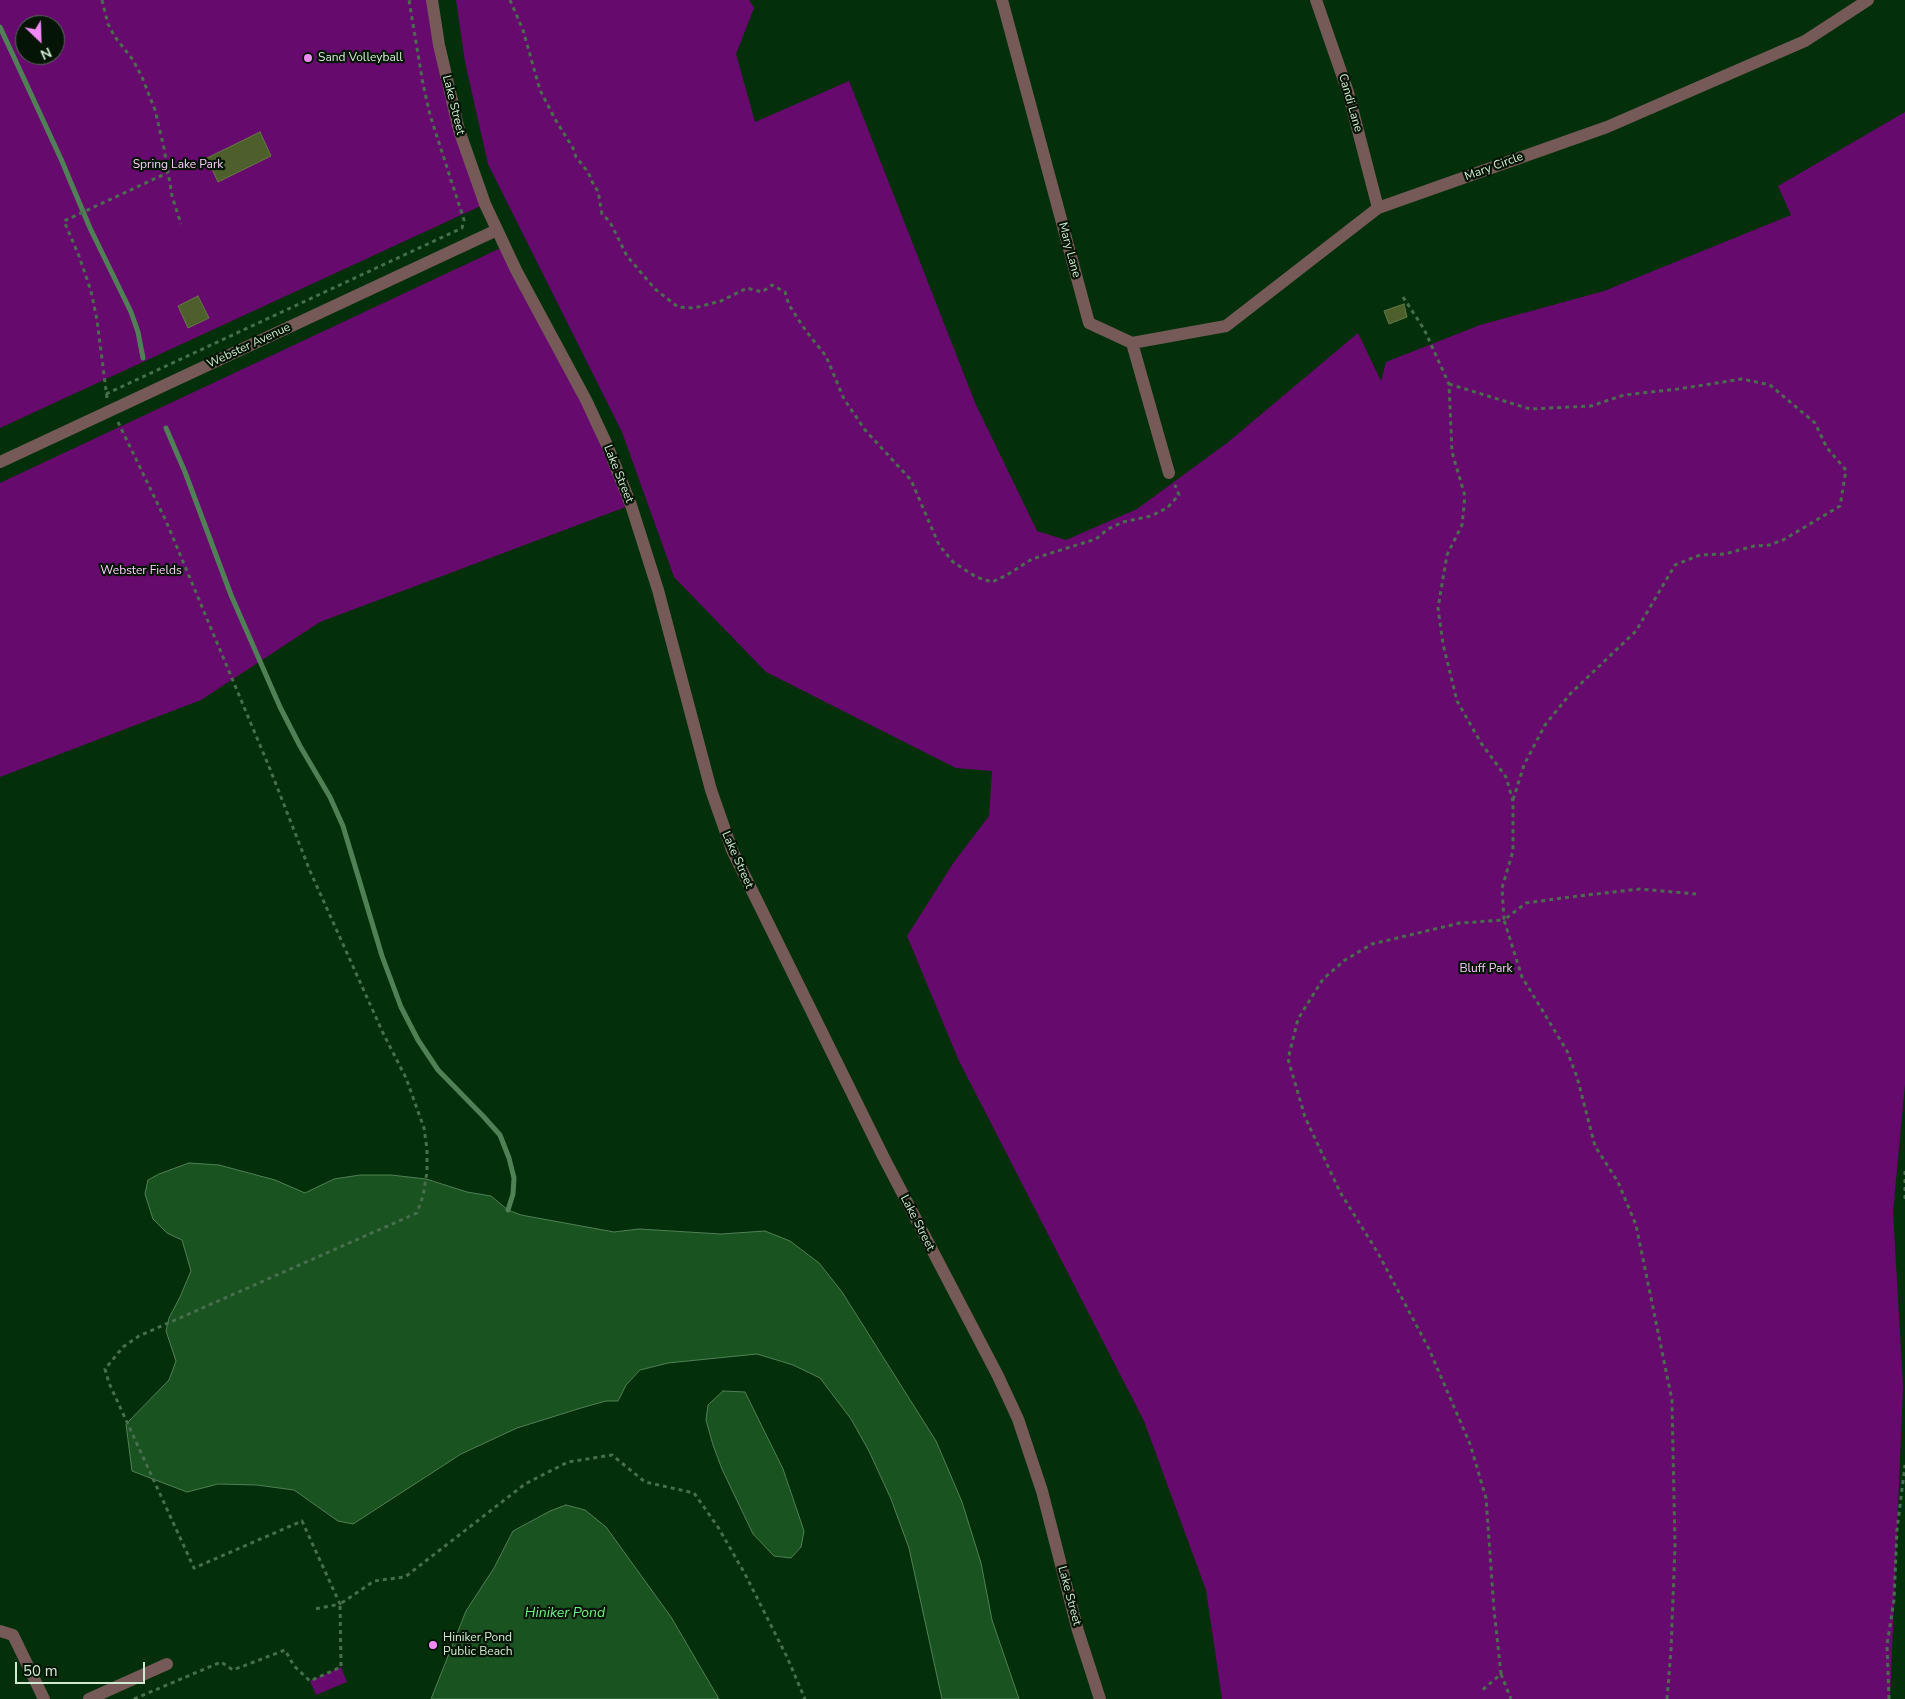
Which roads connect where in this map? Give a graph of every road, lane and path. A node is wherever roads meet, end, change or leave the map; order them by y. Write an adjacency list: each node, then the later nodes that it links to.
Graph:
1 (102, 0): 8 (path)
2 (409, 0): 15 (path)
3 (432, 0): 11 (street, Lake Street)
4 (510, 0): 18 (path)
5 (1002, 0): 13 (street, Mary Lane)
6 (1316, 0): 9 (street, Candi Lane)
7 (1868, 0): 9 (street, Mary Circle)
8 (168, 174): 10 (path); 15 (path)
9 (1378, 208): 13 (street, Mary Circle)
10 (181, 224)
11 (497, 230): 16 (street, Webster Avenue); 35 (street, Lake Street)
12 (1403, 297): 14 (path)
13 (1132, 343): 18 (street)
14 (1449, 384): 19 (path); 19 (path)
15 (106, 394): 16 (path)
16 (112, 410): 17 (street, Webster Avenue); 25 (path)
17 (0, 462)
18 (1169, 473)
19 (1513, 800): 21 (path)
20 (1696, 894): 21 (path)
21 (1504, 920): 29 (path); 37 (path)
22 (1905, 1171): 23 (path)
23 (1905, 1201)
24 (1905, 1465): 38 (path)
25 (340, 1604): 26 (path); 33 (path); 34 (path)
26 (316, 1609)
27 (0, 1631): 31 (street)
28 (167, 1664): 32 (street)
29 (1501, 1674): 30 (path); 36 (path)
30 (1480, 1692)
31 (44, 1699)
32 (89, 1699)
33 (134, 1699)
34 (805, 1699)
35 (1100, 1699)
36 (1511, 1699)
37 (1667, 1699)
38 (1889, 1699)

